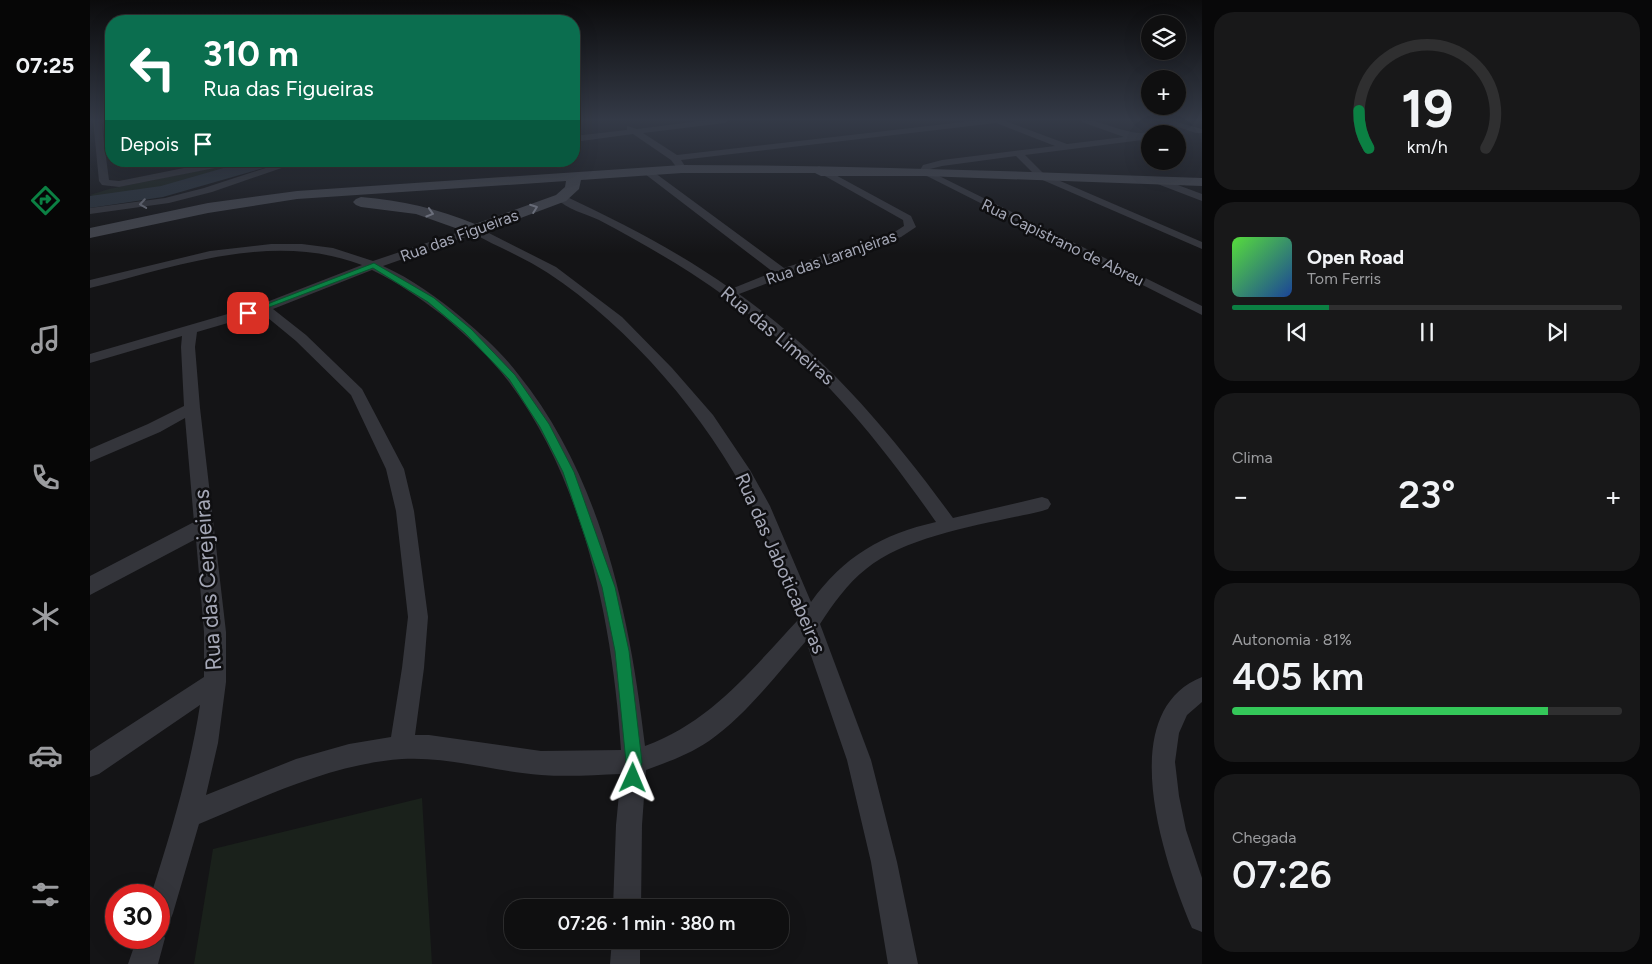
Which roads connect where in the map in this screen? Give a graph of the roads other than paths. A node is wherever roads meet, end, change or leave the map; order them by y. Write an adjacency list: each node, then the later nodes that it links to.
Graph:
1 (102, 165): 6 (street)
2 (676, 165): 8 (street)
3 (692, 165): 8 (street)
4 (934, 165): 11 (street)
5 (1030, 165): 13 (street)
6 (191, 167)
7 (279, 167): 17 (street)
8 (678, 167): 9 (street); 10 (street)
9 (821, 170): 11 (street); 30 (street, Rua das Laranjeiras)
10 (648, 172): 12 (street); 30 (street)
11 (924, 172): 13 (street); 34 (street, Rua Capistrano de Abreu)
12 (574, 176): 16 (street); 18 (street)
13 (1041, 176): 14 (street); 28 (street)
14 (1159, 181): 15 (street); 19 (street)
15 (1202, 182)
16 (400, 187): 21 (street); 22 (street)
17 (208, 190): 20 (street); 23 (street)
18 (561, 198): 26 (street, Rua das Figueiras, one-way to 18); 32 (street, Rua das Limeiras)
19 (1202, 198)
20 (165, 201): 24 (street, one-way to 24); 25 (street)
21 (253, 201): 22 (street, Rua das Jaboticabeiras); 23 (street)
22 (383, 203): 26 (street, Rua das Jaboticabeiras, one-way to 26)
23 (208, 208): 25 (street)
24 (90, 211)
25 (171, 216): 27 (street)
26 (475, 230): 29 (street, Rua das Figueiras); 43 (street, Rua das Jaboticabeiras)
27 (90, 233)
28 (1202, 246)
29 (374, 265): 31 (street); 33 (street, Rua das Figueiras); 47 (street)
30 (782, 273): 32 (street, Rua das Laranjeiras)
31 (90, 284)
32 (731, 293): 41 (street, Rua das Limeiras)
33 (264, 308): 35 (street, Rua das Figueiras); 46 (street)
34 (1202, 311)
35 (190, 330): 36 (street, Rua das Figueiras); 37 (street, Rua das Cerejeiras)
36 (90, 359)
37 (192, 408): 38 (street); 40 (street, Rua das Cerejeiras)
38 (90, 456)
39 (1042, 504): 41 (street)
40 (204, 526): 42 (street); 44 (street, Rua das Cerejeiras)
41 (949, 526): 43 (street)
42 (90, 586)
43 (808, 624): 47 (street); 57 (street, Rua das Jaboticabeiras)
44 (215, 682): 48 (street); 49 (street, Rua das Cerejeiras)
45 (1202, 688): 52 (street)
46 (401, 747): 47 (street); 49 (street)
47 (634, 762): 51 (street)
48 (90, 765)
49 (189, 815): 50 (street, Rua das Cerejeiras)
50 (168, 884)
51 (627, 899)
52 (1202, 918)
53 (148, 949): 55 (street)
54 (625, 949): 56 (street)
55 (143, 964)
56 (624, 964)
57 (903, 964)

